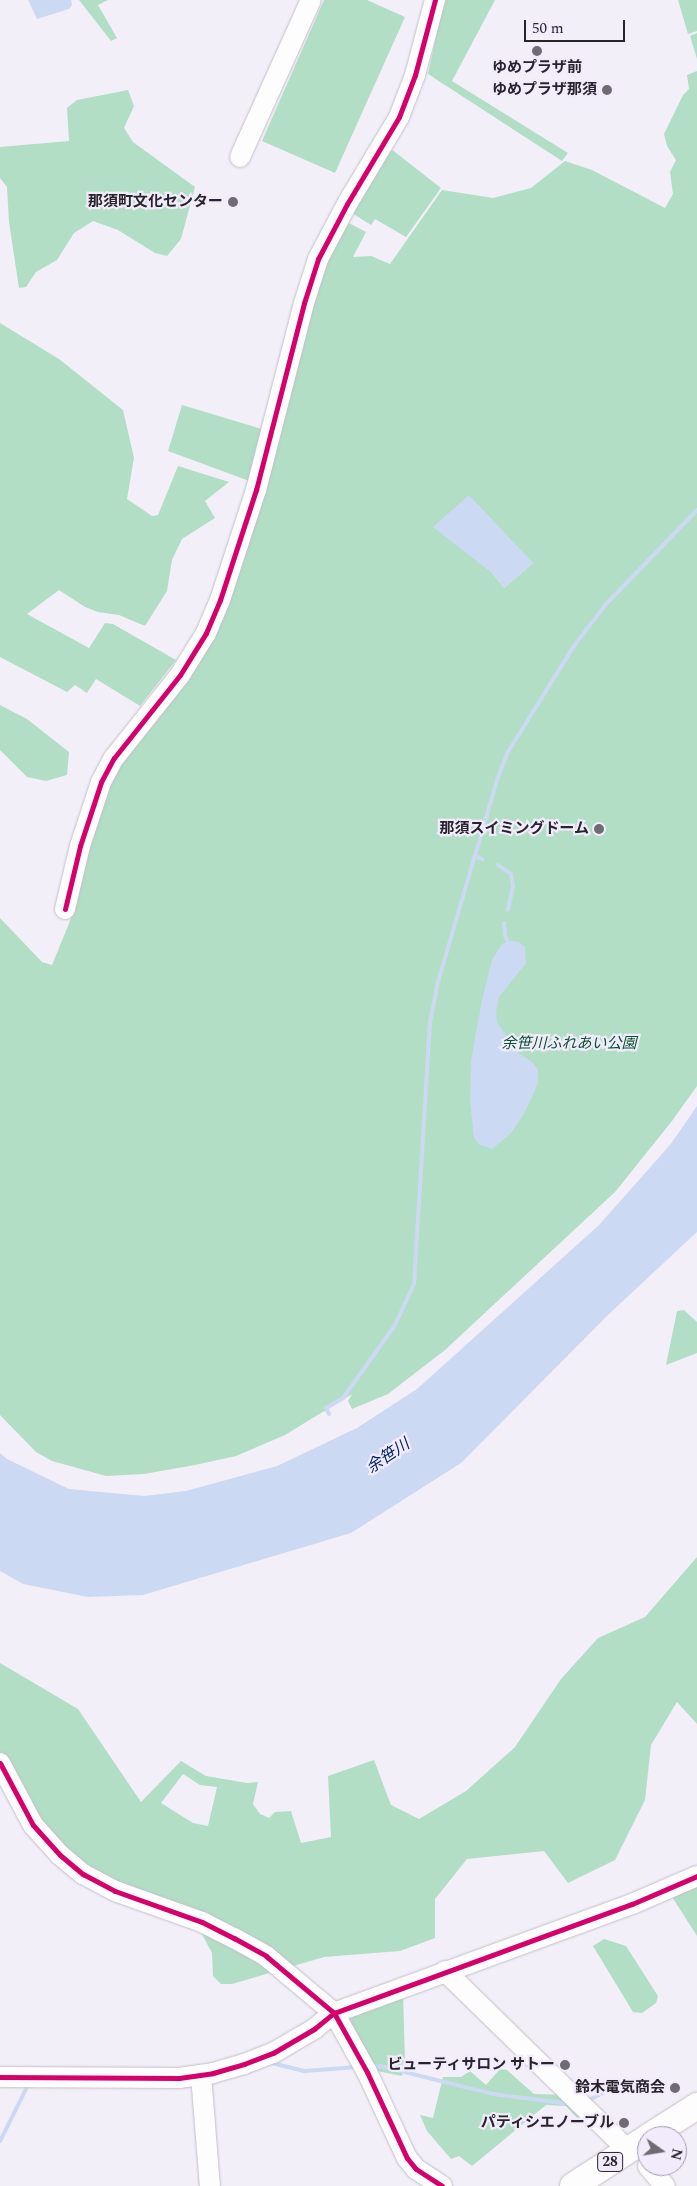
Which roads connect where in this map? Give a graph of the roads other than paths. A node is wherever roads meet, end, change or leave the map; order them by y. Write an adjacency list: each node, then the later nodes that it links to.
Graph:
1 (311, 0): 3 (street)
2 (436, 0): 4 (street)
3 (240, 156)
4 (65, 909)
5 (0, 1764): 8 (street)
6 (697, 1876): 7 (street)
7 (445, 1971): 8 (street); 13 (street)
8 (334, 2012): 9 (street); 16 (street)
9 (201, 2075): 10 (street); 15 (street)
10 (0, 2077)
11 (697, 2106): 12 (main road, 28)
12 (672, 2126)
13 (637, 2145)
14 (637, 2153): 17 (main road, 28)
15 (210, 2186)
16 (442, 2186)
17 (572, 2186)

